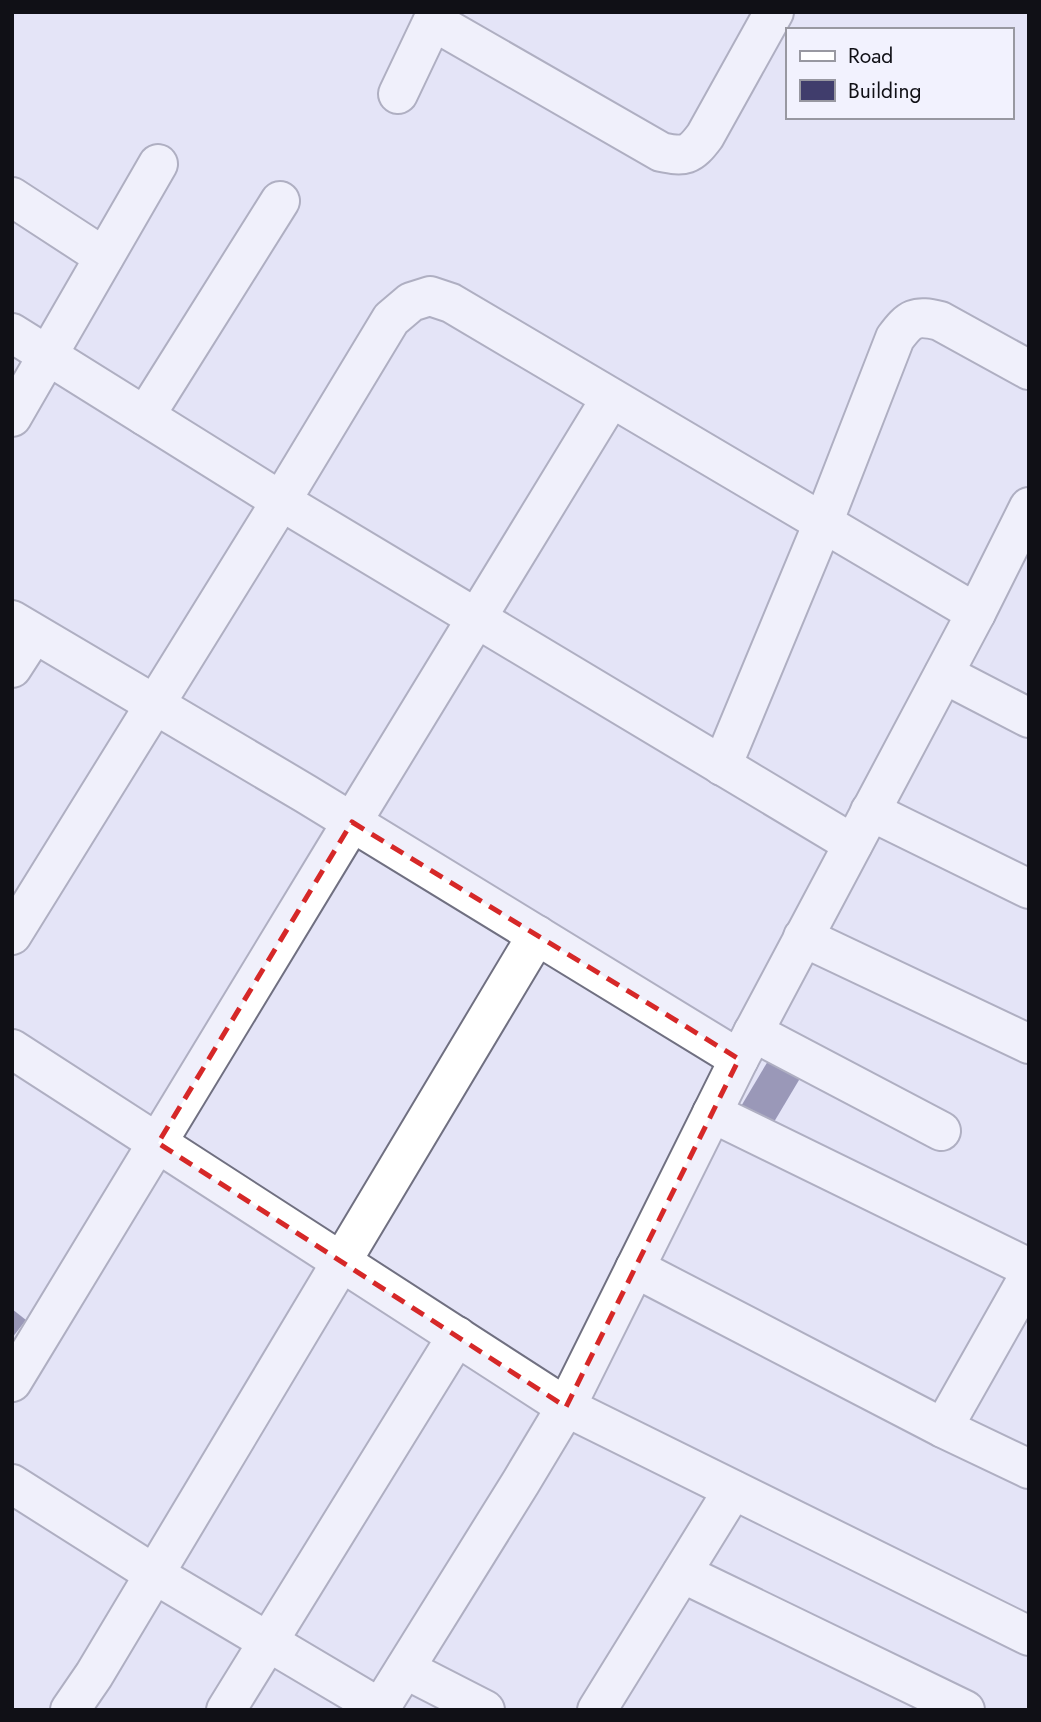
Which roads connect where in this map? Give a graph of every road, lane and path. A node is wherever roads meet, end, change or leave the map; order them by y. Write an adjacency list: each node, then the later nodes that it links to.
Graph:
1 (774, 12): 2 (street)
2 (435, 17): 3 (street)
3 (398, 94)
4 (158, 164): 7 (street)
5 (12, 197): 7 (street)
6 (280, 201): 12 (street)
7 (104, 257): 9 (street)
8 (12, 333): 9 (street)
9 (47, 355): 12 (street); 13 (street)
10 (1029, 370): 16 (street)
11 (611, 398): 14 (street); 16 (street); 18 (street)
12 (145, 416): 14 (street)
13 (12, 417)
14 (281, 501): 18 (street); 22 (street)
15 (1029, 507): 17 (street)
16 (823, 523): 17 (street); 24 (street)
17 (976, 613): 21 (street)
18 (477, 619): 24 (street); 26 (street)
19 (23, 627): 20 (street); 22 (street)
20 (12, 668)
21 (944, 674): 23 (street); 25 (street)
22 (155, 703): 26 (street); 29 (street)
23 (1029, 718)
24 (722, 766): 27 (street)
25 (870, 811): 27 (street); 28 (street)
26 (352, 822): 30 (street); 37 (street)
27 (853, 844): 31 (street)
28 (1029, 889)
29 (12, 935)
30 (537, 935): 33 (street); 38 (street)
31 (803, 937): 32 (street); 33 (street)
32 (1029, 1044)
33 (746, 1045): 35 (street); 36 (street)
34 (12, 1049): 37 (street)
35 (712, 1112): 39 (street); 40 (street)
36 (941, 1132)
37 (158, 1143): 38 (street); 43 (street)
38 (342, 1261): 42 (street); 50 (street)
39 (635, 1268): 44 (street); 45 (street)
40 (1029, 1268)
41 (1029, 1276): 45 (street)
42 (457, 1336): 44 (street); 52 (street)
43 (12, 1382)
44 (566, 1407): 48 (street); 53 (street)
45 (943, 1428): 46 (street)
46 (1029, 1469)
47 (12, 1484): 50 (street)
48 (733, 1490): 49 (street); 51 (street)
49 (682, 1573): 58 (street); 59 (street)
50 (154, 1574): 52 (street); 55 (street)
51 (1029, 1636)
52 (269, 1642): 54 (street); 56 (street)
53 (405, 1669): 54 (street); 57 (street)
54 (380, 1709)
55 (70, 1710)
56 (226, 1710)
57 (485, 1710)
58 (597, 1710)
59 (965, 1710)

